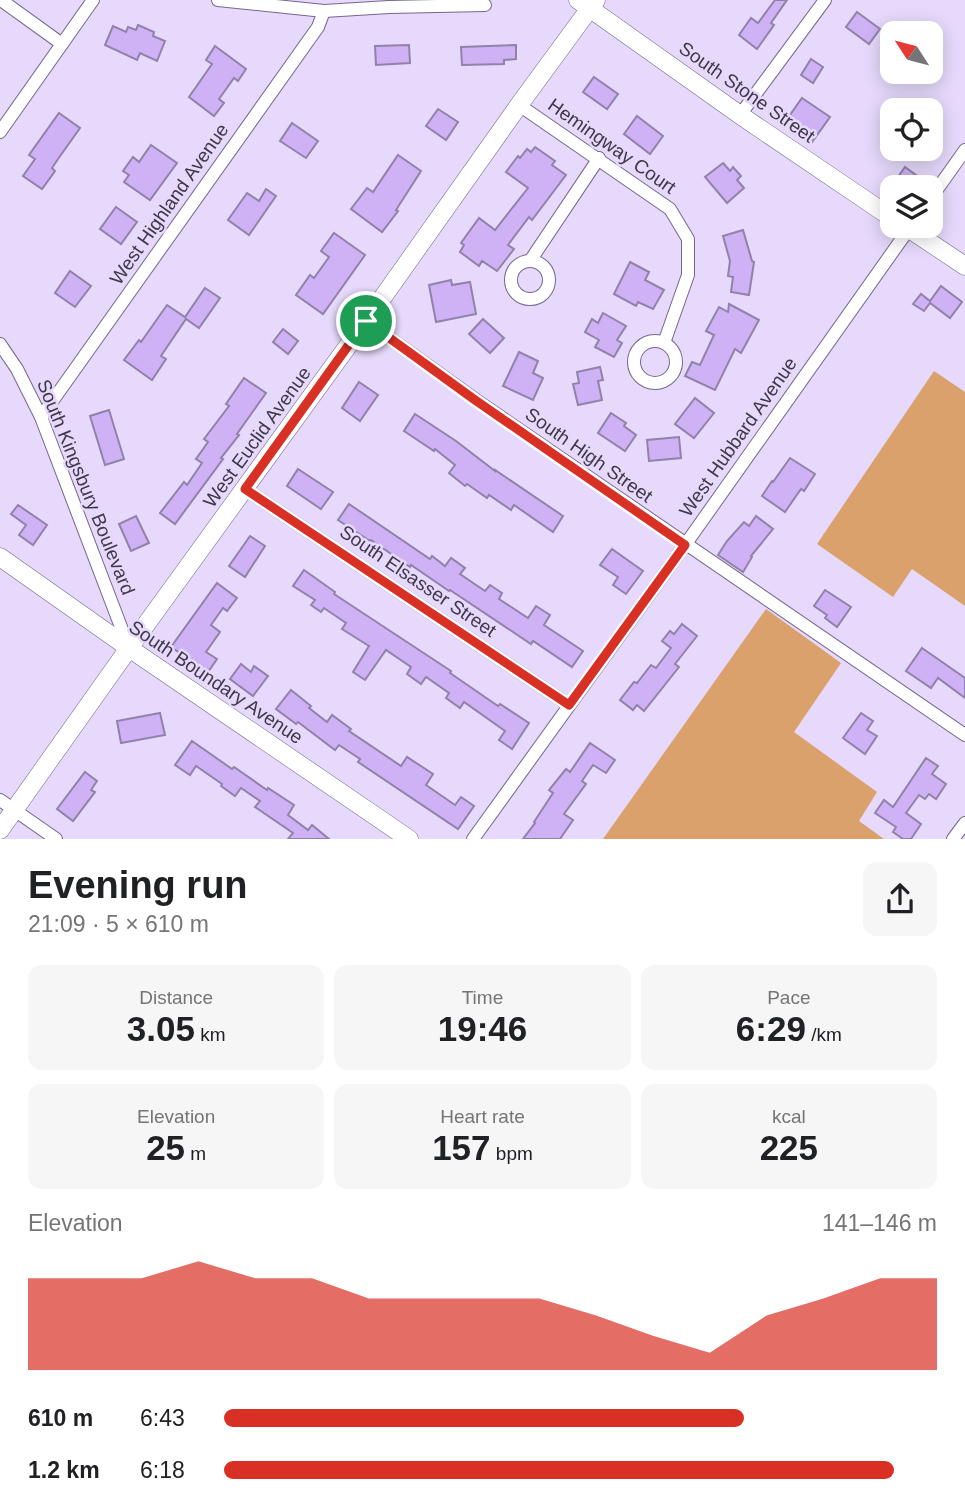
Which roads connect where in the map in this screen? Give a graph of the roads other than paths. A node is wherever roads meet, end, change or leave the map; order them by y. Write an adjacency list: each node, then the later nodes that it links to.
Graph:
1 (1, 0): 9 (street)
2 (93, 0): 9 (street)
3 (218, 0): 5 (street)
4 (825, 0): 11 (street)
5 (249, 1): 8 (street)
6 (588, 3): 10 (street, West Euclid Avenue); 11 (street, South Stone Street)
7 (485, 5): 8 (street)
8 (324, 11): 24 (street, West Highland Avenue)
9 (62, 44): 12 (street)
10 (519, 105): 14 (street, Hemingway Court); 21 (street, West Euclid Avenue)
11 (740, 115): 16 (street, South Stone Street)
12 (0, 132)
13 (965, 150): 15 (street)
14 (599, 158): 19 (street); 22 (street, Hemingway Court)
15 (943, 181)
16 (880, 210)
17 (900, 238): 26 (street, West Hubbard Avenue)
18 (924, 238): 20 (street)
19 (530, 261)
20 (965, 267)
21 (366, 321): 25 (street, West Euclid Avenue); 26 (street, South High Street)
22 (664, 343)
23 (1, 345): 24 (street, South Kingsbury Boulevard)
24 (41, 417): 28 (street, South Kingsbury Boulevard)
25 (245, 489): 28 (street, West Euclid Avenue); 29 (street, South Elsasser Street)
26 (685, 545): 29 (street, West Hubbard Avenue); 30 (street, South High Street)
27 (0, 557): 28 (street, South Boundary Avenue)
28 (129, 648): 31 (street, West Euclid Avenue); 35 (street, South Boundary Avenue)
29 (569, 705): 36 (street, West Hubbard Avenue)
30 (965, 735)
31 (7, 804): 33 (street, West Euclid Avenue); 34 (street)
32 (965, 823): 37 (street)
33 (0, 830)
34 (56, 839)
35 (409, 839)
36 (473, 839)
37 (953, 839)

